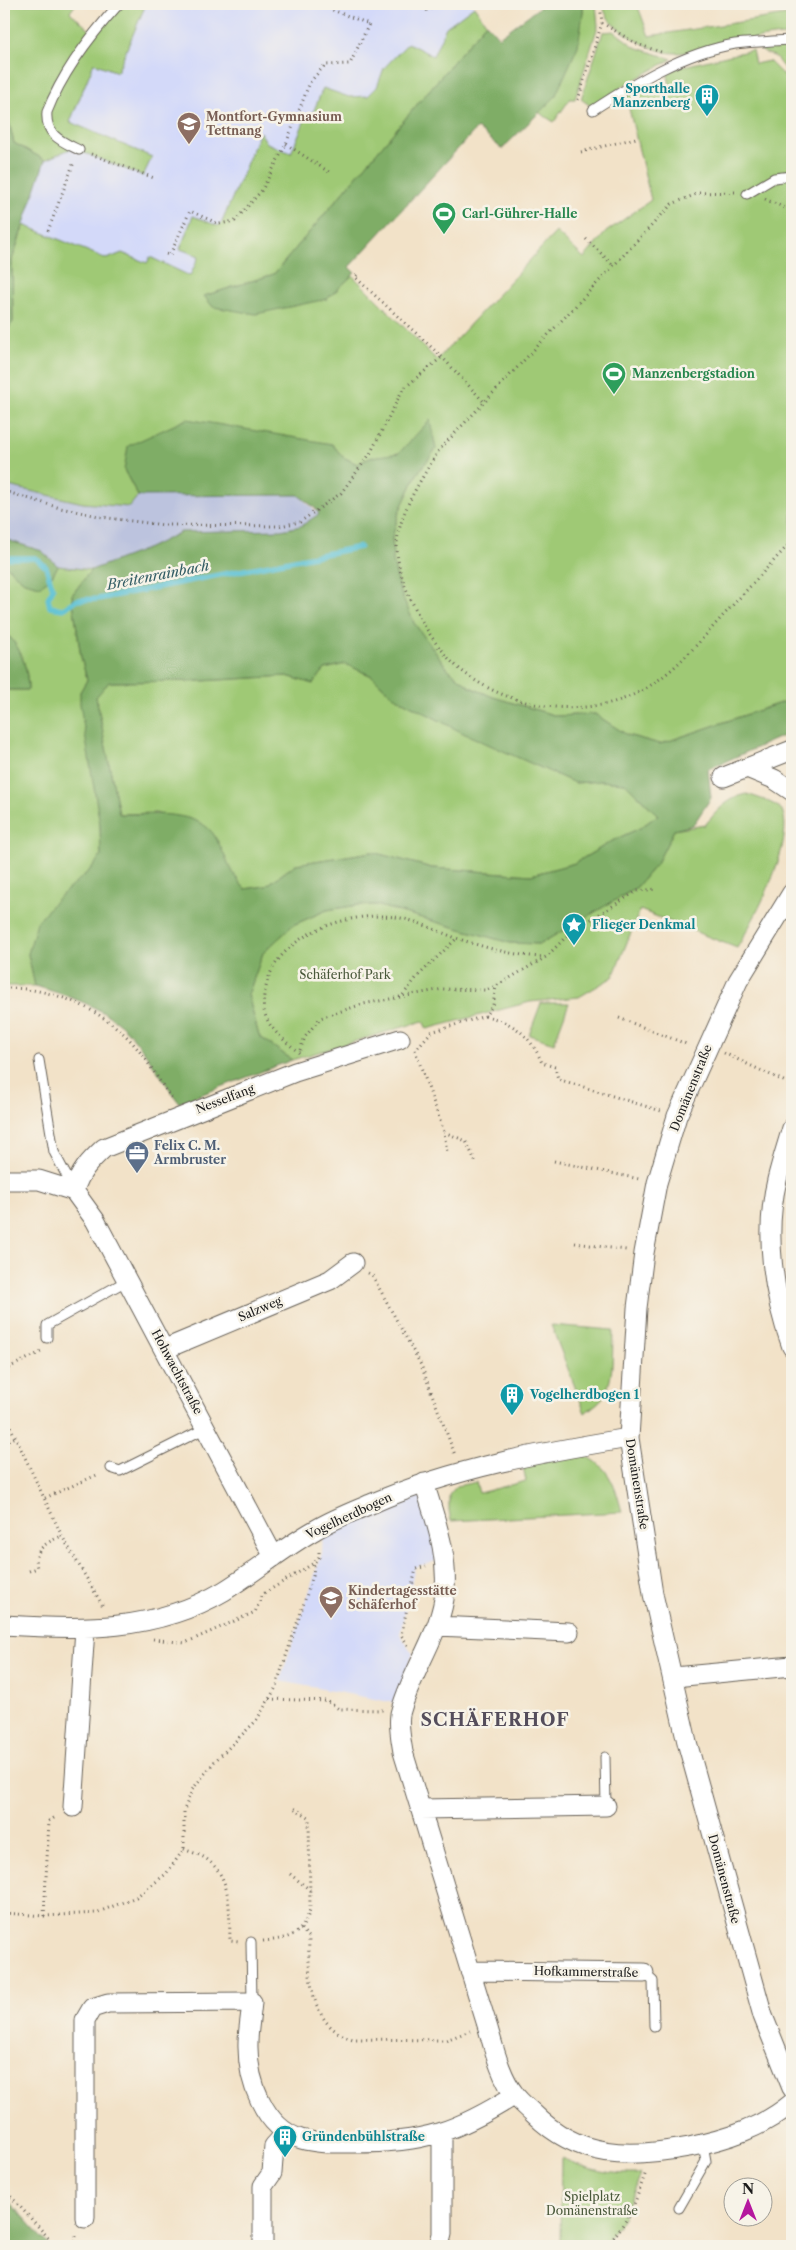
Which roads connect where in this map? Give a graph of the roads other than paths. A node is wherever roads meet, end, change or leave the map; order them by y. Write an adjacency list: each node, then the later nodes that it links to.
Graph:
1 (119, 4): 4 (lane)
2 (792, 40): 3 (lane)
3 (593, 110)
4 (79, 150)
5 (792, 176): 6 (lane)
6 (747, 194)
7 (792, 750): 8 (street)
8 (747, 768): 9 (street); 10 (street)
9 (724, 777)
10 (792, 792)
11 (792, 894): 23 (street, Domänenstraße)
12 (400, 1039): 16 (street, Nesselfang)
13 (39, 1060): 16 (lane)
14 (792, 1128): 20 (street)
15 (4, 1180): 16 (street)
16 (74, 1191): 18 (street, Hohwachtstraße)
17 (352, 1263): 21 (street, Salzweg)
18 (128, 1280): 19 (lane); 21 (street, Hohwachtstraße)
19 (47, 1338)
20 (792, 1347)
21 (165, 1349): 22 (street, Hohwachtstraße)
22 (206, 1428): 24 (lane); 26 (street, Hohwachtstraße)
23 (629, 1438): 25 (street, Vogelherdbogen); 32 (street, Domänenstraße)
24 (111, 1468)
25 (424, 1483): 26 (street, Vogelherdbogen); 28 (street)
26 (274, 1557): 29 (street, Vogelherdbogen)
27 (4, 1624): 29 (street, Vogelherdbogen)
28 (437, 1626): 30 (street); 36 (street)
29 (84, 1629): 35 (street)
30 (569, 1632)
31 (792, 1666): 32 (street)
32 (674, 1677): 42 (street, Domänenstraße)
33 (605, 1757): 34 (lane)
34 (606, 1806): 36 (street)
35 (73, 1807)
36 (421, 1809): 38 (street)
37 (251, 1942): 40 (lane)
38 (470, 1971): 39 (street, Hofkammerstraße); 43 (street)
39 (644, 1973): 41 (lane, Hofkammerstraße)
40 (252, 2002): 45 (street); 49 (street)
41 (654, 2026)
42 (792, 2088)
43 (515, 2095): 46 (street); 47 (street)
44 (792, 2103): 47 (street)
45 (286, 2133): 46 (street); 50 (street)
46 (442, 2134): 51 (street)
47 (703, 2144): 48 (lane)
48 (679, 2208)
49 (85, 2218)
50 (263, 2246)
51 (439, 2246)

